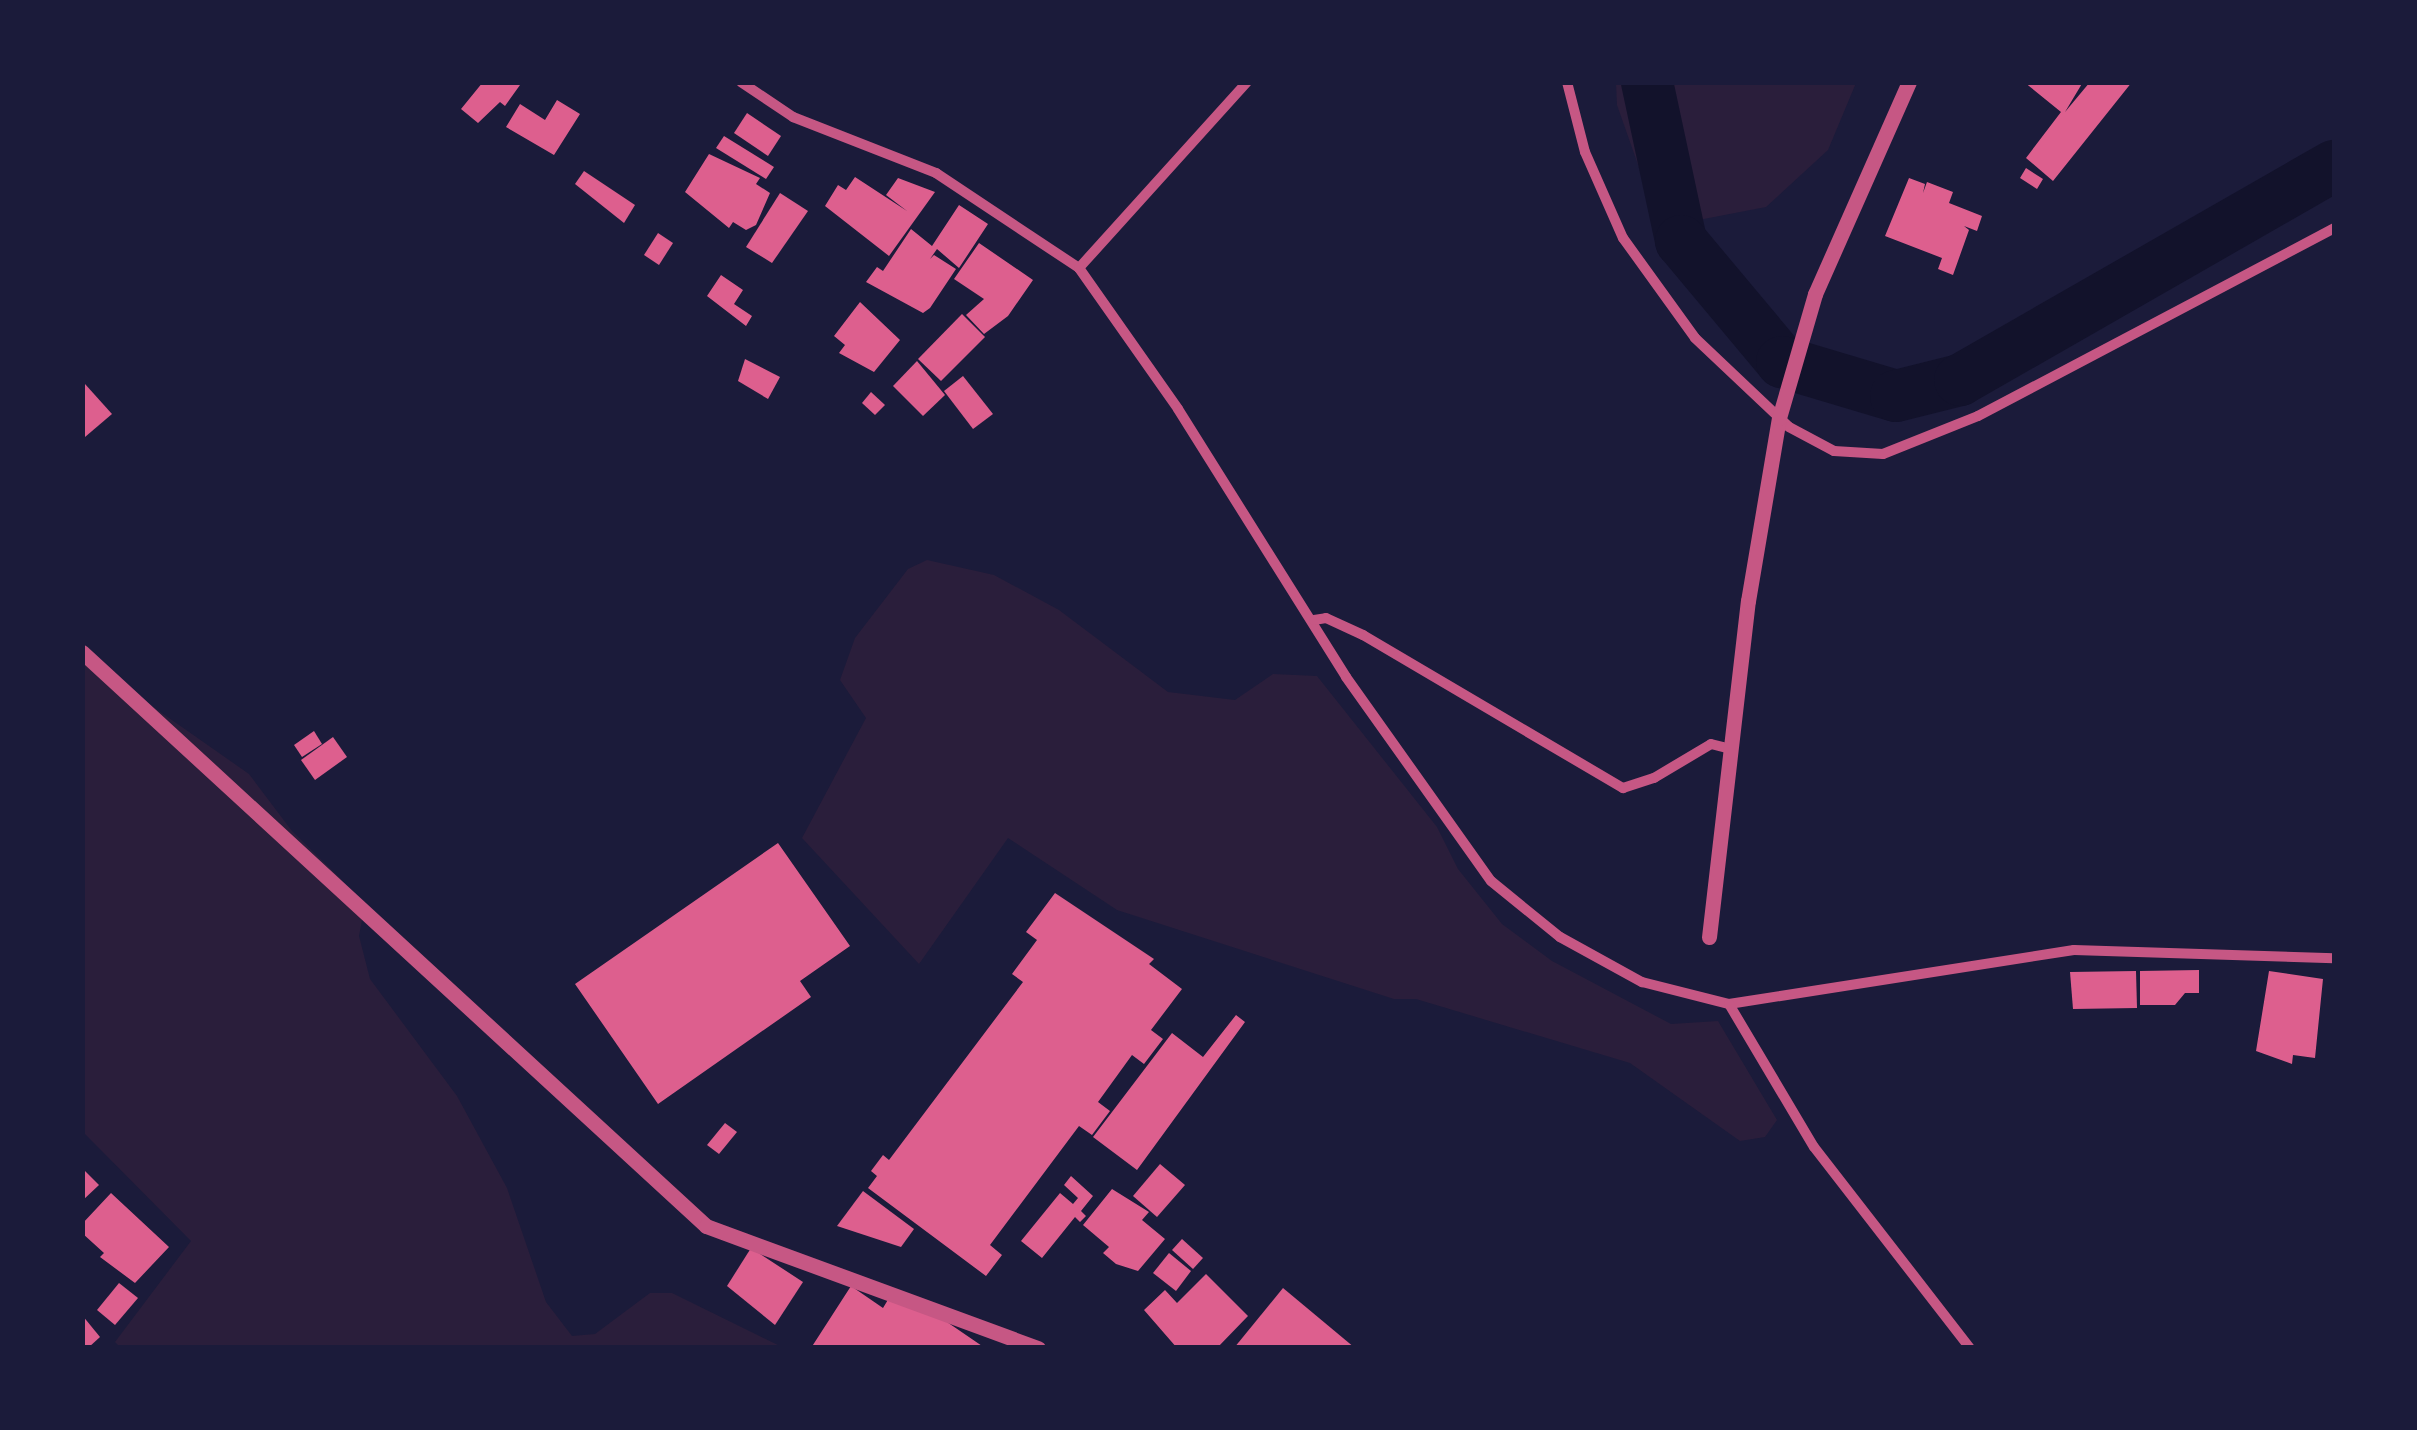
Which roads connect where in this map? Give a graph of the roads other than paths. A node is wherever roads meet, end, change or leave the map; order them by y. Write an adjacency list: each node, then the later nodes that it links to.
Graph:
1 (741, 82): 6 (street)
2 (1246, 82): 6 (street)
3 (1567, 82): 7 (street)
4 (1909, 82): 7 (street)
5 (2334, 228): 7 (street)
6 (1079, 268): 8 (street)
7 (1780, 417): 10 (street)
8 (1314, 620): 10 (street); 13 (street)
9 (82, 652): 14 (street)
10 (1731, 749): 11 (street)
11 (1709, 937)
12 (2334, 958): 13 (street)
13 (1729, 1004): 15 (street)
14 (1038, 1348)
15 (1970, 1348)

